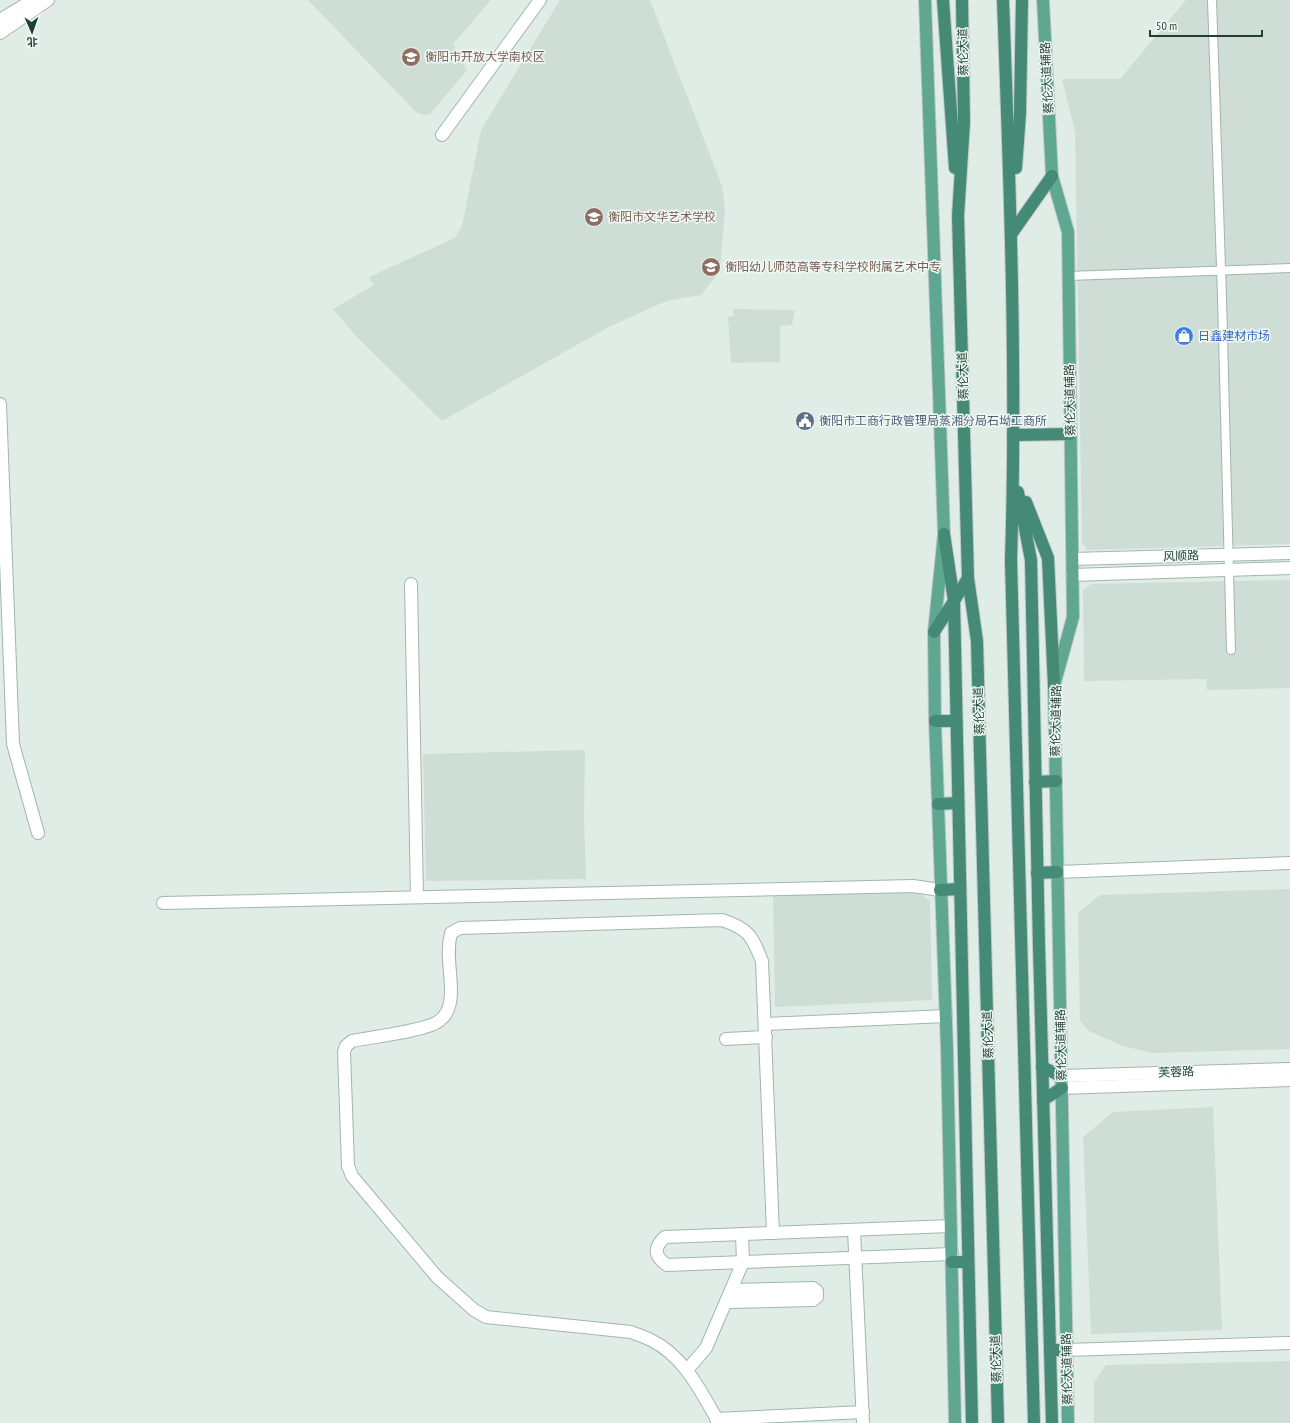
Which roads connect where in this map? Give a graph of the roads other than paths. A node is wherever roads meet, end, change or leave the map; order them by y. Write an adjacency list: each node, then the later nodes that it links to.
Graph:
1 (33, 0): 11 (street)
2 (48, 0): 12 (street)
3 (540, 0): 13 (street)
4 (925, 0): 24 (main road)
5 (943, 0): 15 (highway)
6 (962, 0): 15 (highway, 蔡伦大道)
7 (1003, 0): 16 (highway)
8 (1022, 0): 16 (highway)
9 (1043, 0): 14 (main road, 蔡伦大道辅路)
10 (1212, 0): 18 (lane)
11 (0, 20)
12 (0, 33)
13 (442, 135)
14 (1052, 176): 16 (highway); 19 (main road, 蔡伦大道辅路)
15 (958, 216): 31 (highway, 蔡伦大道)
16 (1012, 233): 22 (highway)
17 (1290, 268): 18 (lane)
18 (1221, 271): 19 (lane); 26 (lane)
19 (1068, 276): 21 (main road, 蔡伦大道辅路)
20 (0, 404): 43 (street)
21 (1070, 434): 22 (highway); 27 (main road, 蔡伦大道辅路)
22 (1013, 435): 23 (highway)
23 (1014, 471): 36 (highway); 39 (highway); 79 (highway)
24 (944, 534): 33 (highway); 34 (main road)
25 (1290, 553): 26 (street, 风顺路)
26 (1229, 555): 27 (street, 风顺路); 29 (lane)
27 (1072, 559): 30 (main road, 蔡伦大道辅路)
28 (1290, 568): 29 (street, 风顺路)
29 (1229, 570): 30 (street, 风顺路); 35 (lane)
30 (1072, 575): 36 (main road, 蔡伦大道辅路)
31 (968, 578): 33 (highway); 78 (highway, 蔡伦大道)
32 (411, 584): 49 (street)
33 (954, 600): 34 (highway); 38 (highway)
34 (934, 632): 37 (main road)
35 (1231, 650)
36 (1054, 686): 40 (main road, 蔡伦大道辅路)
37 (935, 721): 38 (highway); 42 (main road)
38 (956, 721): 41 (highway)
39 (1035, 782): 40 (highway); 46 (highway)
40 (1056, 782): 45 (main road, 蔡伦大道辅路)
41 (958, 803): 42 (highway); 47 (highway)
42 (938, 804): 48 (main road)
43 (38, 833)
44 (1290, 863): 45 (street)
45 (1057, 872): 46 (highway); 58 (main road, 蔡伦大道辅路)
46 (1037, 873): 55 (highway)
47 (960, 889): 48 (highway); 67 (highway)
48 (940, 890): 49 (street); 51 (main road)
49 (417, 897): 50 (street)
50 (162, 903)
51 (946, 1016): 52 (street); 60 (main road)
52 (765, 1024): 53 (street); 73 (street)
53 (766, 1037): 54 (street); 62 (street)
54 (726, 1039)
55 (1042, 1067): 58 (highway); 59 (highway)
56 (1290, 1069): 58 (street, 芙蓉路)
57 (1290, 1080): 58 (street, 芙蓉路)
58 (1062, 1082): 59 (highway); 72 (main road, 蔡伦大道辅路)
59 (1043, 1100): 71 (highway)
60 (951, 1226): 61 (street); 65 (main road)
61 (854, 1230): 62 (street); 64 (street)
62 (774, 1233): 63 (street)
63 (742, 1234): 66 (street); 66 (street)
64 (855, 1258): 65 (street); 66 (street); 74 (street)
65 (952, 1258): 67 (highway); 76 (main road)
66 (743, 1262): 68 (street)
67 (968, 1262): 77 (highway)
68 (731, 1290): 69 (street); 69 (street)
69 (726, 1302): 73 (street)
70 (1290, 1343): 72 (street)
71 (1050, 1350): 72 (highway); 80 (highway)
72 (1066, 1350): 81 (main road, 蔡伦大道辅路)
73 (686, 1370): 75 (street)
74 (863, 1418): 75 (street)
75 (718, 1421)
76 (955, 1423)
77 (972, 1423)
78 (998, 1423)
79 (1034, 1423)
80 (1052, 1423)
81 (1068, 1423)

